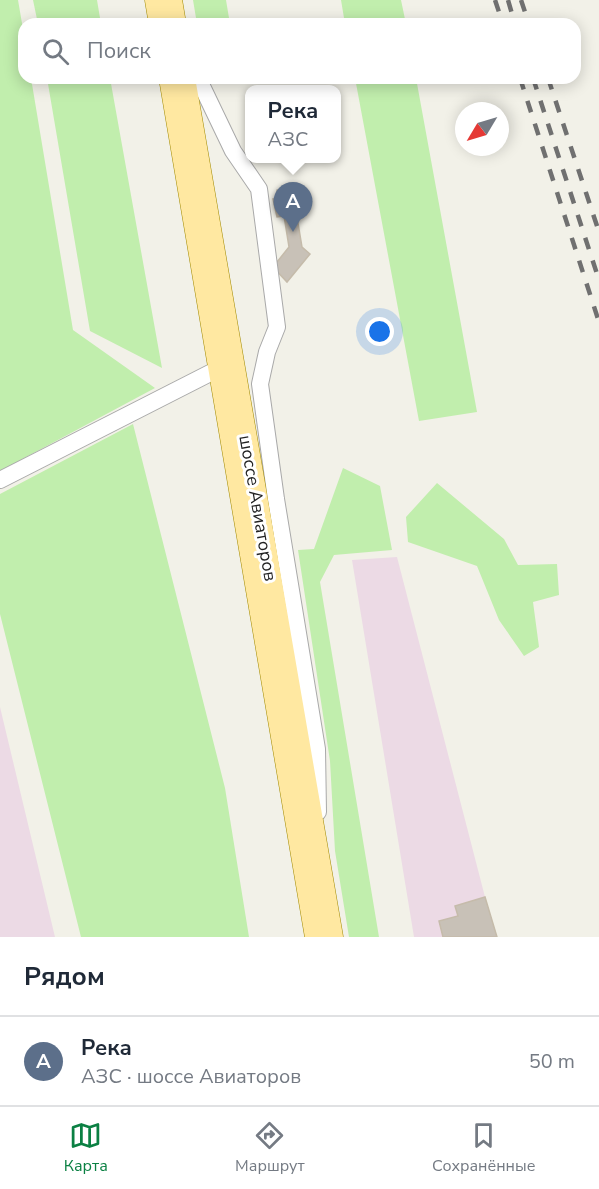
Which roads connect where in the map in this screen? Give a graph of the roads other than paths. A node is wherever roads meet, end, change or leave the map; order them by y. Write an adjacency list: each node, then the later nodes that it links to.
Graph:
1 (155, 0): 3 (main road)
2 (172, 0): 4 (main road)
3 (158, 18)
4 (175, 18)
5 (170, 84): 8 (main road, шоссе Авиаторов)
6 (186, 84): 10 (main road, шоссе Авиаторов)
7 (201, 84): 10 (street)
8 (218, 369): 9 (street); 11 (main road, шоссе Авиаторов)
9 (0, 480)
10 (318, 853): 12 (main road, шоссе Авиаторов)
11 (315, 937)
12 (333, 937)

